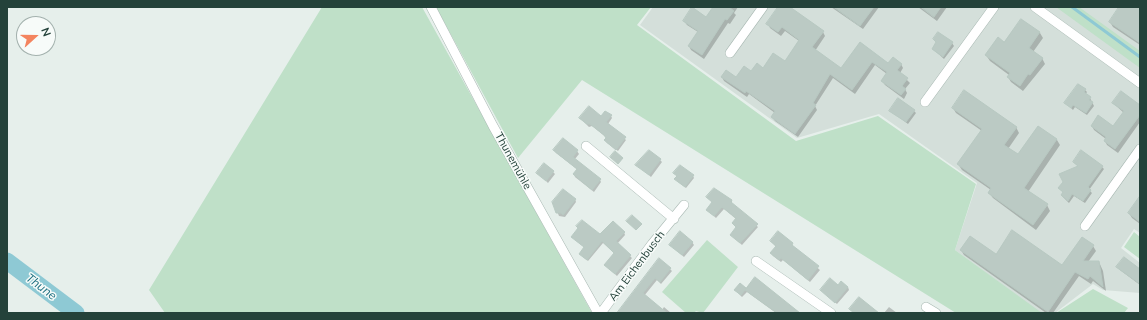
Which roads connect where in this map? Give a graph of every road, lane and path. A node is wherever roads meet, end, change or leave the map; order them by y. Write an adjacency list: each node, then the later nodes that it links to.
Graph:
1 (431, 7): 15 (street, Thunemühle)
2 (763, 7): 5 (street)
3 (994, 7): 7 (street)
4 (1035, 7): 6 (street)
5 (730, 53)
6 (1140, 83)
7 (925, 102)
8 (586, 146): 11 (street)
9 (1140, 149): 12 (street)
10 (684, 205): 11 (street, Am Eichenbusch)
11 (674, 219): 16 (street, Am Eichenbusch)
12 (1085, 226)
13 (756, 261): 17 (street)
14 (926, 307): 18 (street)
15 (598, 313)
16 (602, 313)
17 (831, 313)
18 (936, 313)

